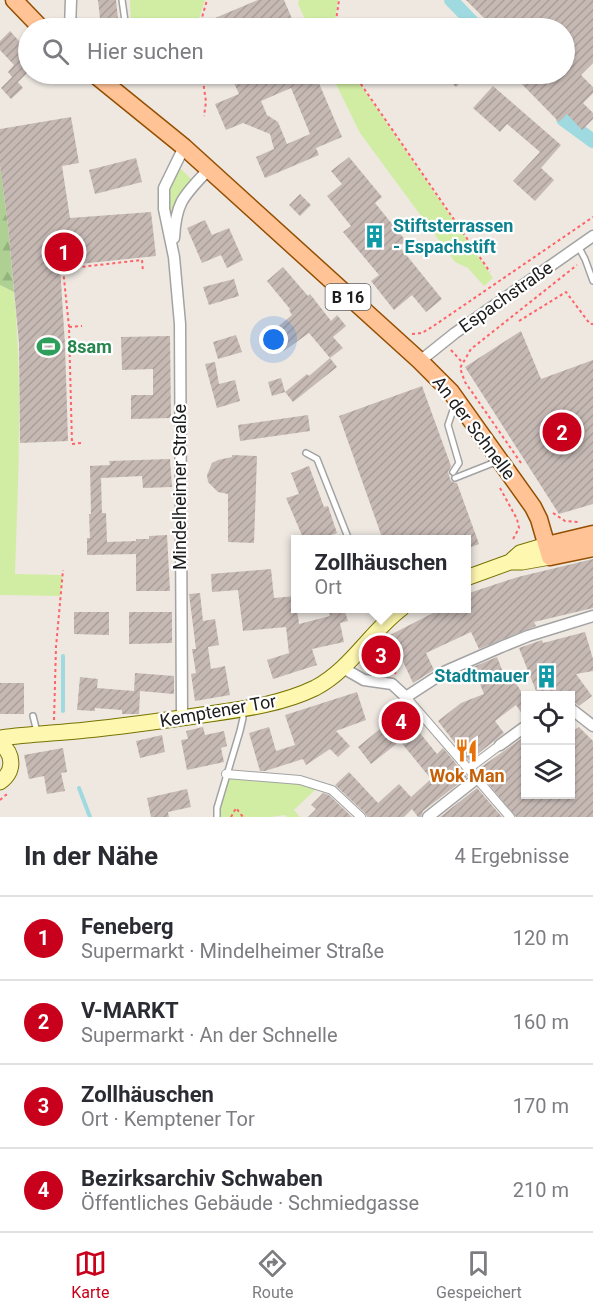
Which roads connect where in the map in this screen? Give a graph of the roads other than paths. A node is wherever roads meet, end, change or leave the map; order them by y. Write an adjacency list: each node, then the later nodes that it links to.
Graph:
1 (14, 0): 4 (main road)
2 (71, 0): 5 (street)
3 (122, 0): 6 (lane)
4 (31, 18)
5 (70, 18)
6 (125, 18)
7 (106, 84): 8 (main road, B 16)
8 (184, 147): 9 (main road, An der Schnelle / B 16); 12 (street, Mindelheimer Straße)
9 (208, 170): 12 (street, Mindelheimer Straße); 14 (main road, An der Schnelle / B 16)
10 (593, 236): 11 (street, Espachstraße)
11 (578, 246): 13 (lane); 14 (street, Espachstraße)
12 (174, 256): 30 (street, Mindelheimer Straße)
13 (593, 281)
14 (420, 361): 15 (main road, An der Schnelle / B 16)
15 (456, 400): 17 (main road, An der Schnelle / B 16); 17 (lane)
16 (306, 453): 19 (lane)
17 (493, 463): 21 (main road, An der Schnelle / B 16)
18 (593, 534): 21 (main road)
19 (347, 535)
20 (593, 548): 21 (main road)
21 (549, 551): 22 (main road)
22 (471, 575)
23 (397, 613): 25 (main road, Kemptener Tor)
24 (593, 616): 26 (street)
25 (343, 668): 26 (street); 27 (main road, Kemptener Tor)
26 (406, 698): 36 (street)
27 (242, 710): 30 (main road, Kemptener Tor); 37 (lane)
28 (575, 712): 31 (street)
29 (33, 716): 33 (lane)
30 (182, 718): 33 (main road, Kemptener Tor)
31 (593, 726)
32 (521, 729): 35 (street)
33 (38, 734): 34 (main road, Kemptener Tor)
34 (3, 745): 39 (main road)
35 (500, 745): 36 (street)
36 (468, 769): 38 (street)
37 (226, 774): 40 (lane); 41 (street)
38 (476, 778): 42 (street); 43 (street)
39 (0, 782)
40 (217, 817)
41 (361, 817)
42 (428, 817)
43 (510, 817)

